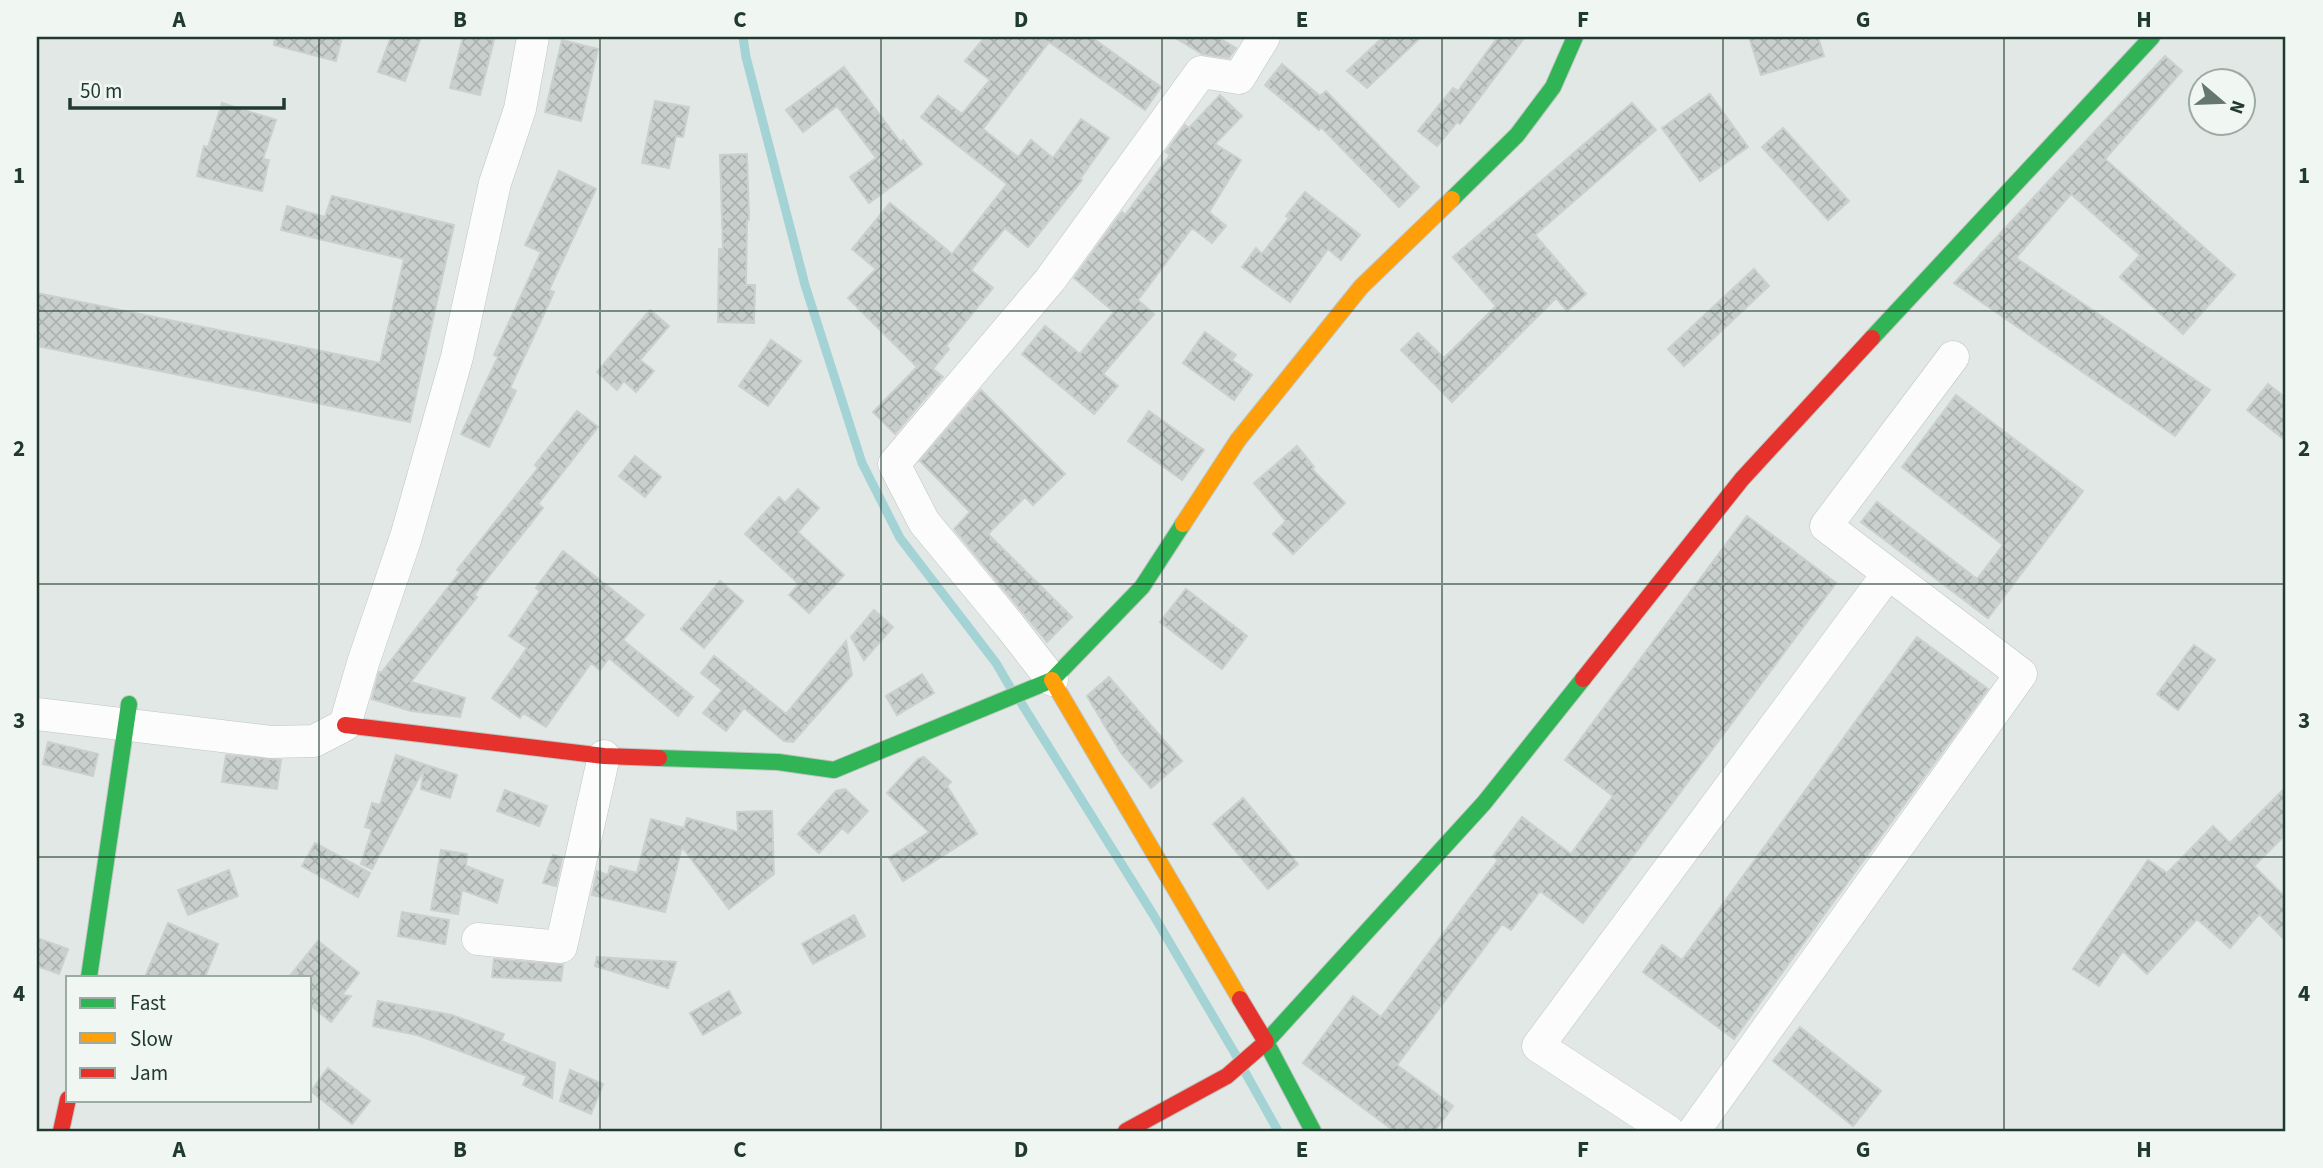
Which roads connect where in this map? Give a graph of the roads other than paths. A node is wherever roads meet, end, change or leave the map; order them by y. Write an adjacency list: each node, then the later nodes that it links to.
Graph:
1 (533, 37): 10 (street)
2 (1264, 37): 7 (street)
3 (1575, 37): 7 (street)
4 (2152, 37): 14 (street)
5 (1953, 357): 6 (street)
6 (1887, 575): 19 (street); 20 (street)
7 (1052, 680): 11 (street); 14 (street)
8 (37, 713): 9 (street)
9 (127, 714): 10 (street); 13 (street)
10 (345, 725): 11 (street)
11 (604, 756): 12 (street)
12 (478, 939)
13 (89, 976)
14 (1266, 1042): 17 (street); 18 (street)
15 (67, 1102): 16 (street)
16 (61, 1131)
17 (1126, 1131)
18 (1314, 1131)
19 (1668, 1131)
20 (1694, 1131)

